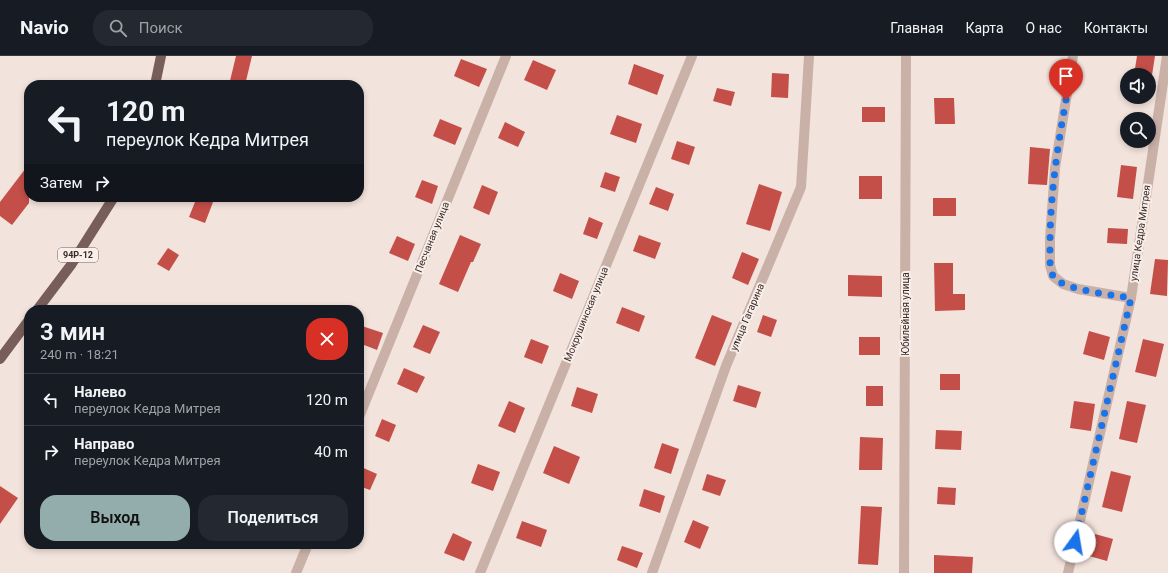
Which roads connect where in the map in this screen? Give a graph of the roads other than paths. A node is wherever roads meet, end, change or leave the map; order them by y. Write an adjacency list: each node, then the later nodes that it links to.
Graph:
1 (161, 56): 8 (main road)
2 (506, 56): 14 (street, Песчаная улица)
3 (692, 56): 17 (street, Мокрушинская улица)
4 (809, 56): 18 (street, улица Гагарина)
5 (906, 56): 19 (street, Юбилейная улица)
6 (1073, 56): 10 (street)
7 (1167, 56): 10 (street, улица Кедра Митрея)
8 (155, 80)
9 (111, 202): 11 (main road, 94Р-12)
10 (1131, 298): 20 (street, улица Кедра Митрея)
11 (41, 305)
12 (24, 327): 13 (main road)
13 (0, 359)
14 (364, 405)
15 (306, 549): 16 (street)
16 (296, 573)
17 (480, 573)
18 (652, 573)
19 (904, 573)
20 (1068, 573)

